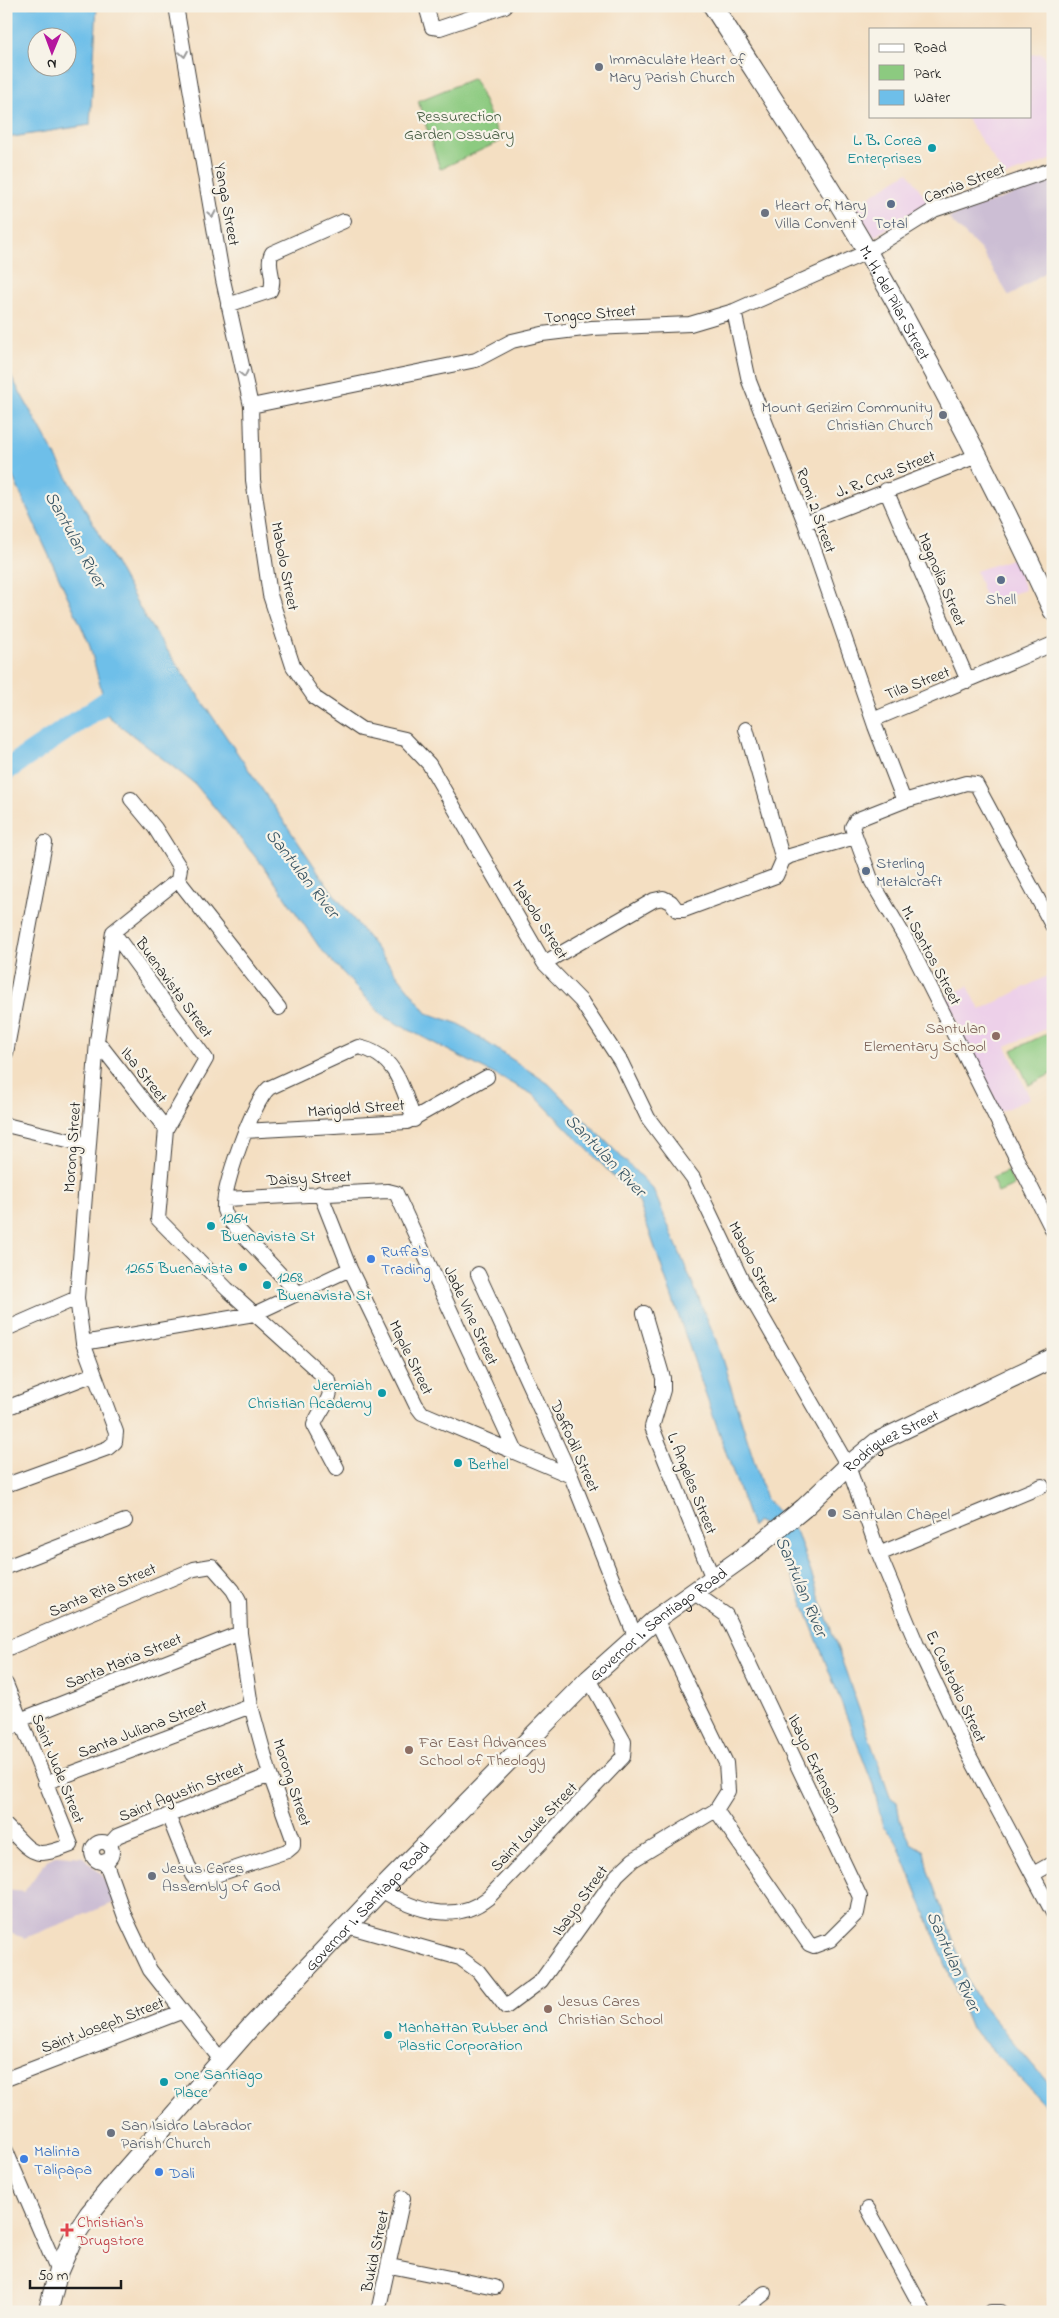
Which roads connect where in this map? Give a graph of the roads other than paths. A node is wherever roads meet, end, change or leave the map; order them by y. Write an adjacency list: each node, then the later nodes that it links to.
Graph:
1 (176, 6): 8 (street, Yanga Street, one-way to 8)
2 (426, 6): 3 (street)
3 (505, 6)
4 (713, 6): 7 (main road, M. H. del Pilar Street)
5 (1053, 169): 7 (street, Camia Street)
6 (344, 221): 8 (street)
7 (867, 252): 9 (street, Tongco Street); 11 (main road, M. H. del Pilar Street)
8 (228, 305): 10 (street, Yanga Street, one-way to 10)
9 (734, 311): 10 (street, Tongco Street); 13 (street, Romi 2 Street)
10 (252, 406): 27 (street, Mabolo Street)
11 (977, 456): 12 (street, J. R. Cruz Street); 14 (main road, M. H. del Pilar Street)
12 (886, 490): 13 (street, J. R. Cruz Street); 16 (street, Magnolia Street)
13 (805, 523): 17 (street, Romi 2 Street)
14 (1053, 611)
15 (1053, 644): 16 (street, Tila Street)
16 (968, 681): 17 (street, Tila Street)
17 (875, 719): 20 (street, Tila Street)
18 (746, 729): 23 (street)
19 (132, 800): 24 (street)
20 (904, 801): 21 (street); 25 (street)
21 (855, 837): 23 (street); 40 (street, M. Santos Street)
22 (45, 842): 30 (street)
23 (783, 860): 27 (street)
24 (178, 880): 26 (street); 28 (street)
25 (1053, 927)
26 (113, 932): 29 (street, Morong Street); 34 (street, Buenavista Street)
27 (544, 962): 53 (street, Mabolo Street)
28 (279, 1008)
29 (97, 1041): 34 (street, Iba Street); 36 (street, Morong Street)
30 (6, 1054)
31 (488, 1077): 32 (street, Marigold Street)
32 (414, 1120): 35 (street, Marigold Street); 35 (street)
33 (6, 1125): 36 (street)
34 (166, 1129): 45 (street, Buenavista Street)
35 (245, 1131): 39 (street)
36 (88, 1145): 44 (street, Morong Street)
37 (320, 1193): 38 (street, Daisy Street); 39 (street, Daisy Street); 41 (street, Maple Street)
38 (396, 1193): 52 (street, Jade Vine Street)
39 (225, 1199): 43 (street)
40 (1053, 1231)
41 (350, 1270): 43 (street); 52 (street, Maple Street)
42 (478, 1274): 55 (street, Daffodil Street)
43 (298, 1292): 45 (street)
44 (78, 1298): 47 (street); 48 (street, Morong Street)
45 (254, 1314): 48 (street); 54 (street)
46 (644, 1314): 63 (street, L. Angeles Street)
47 (6, 1329)
48 (83, 1342): 50 (street, Morong Street)
49 (1053, 1358): 53 (main road, Rodriguez Street)
50 (94, 1374): 51 (street); 56 (street, Morong Street)
51 (6, 1408)
52 (516, 1452): 55 (street, Maple Street)
53 (848, 1466): 59 (main road, Rodriguez Street); 60 (street, E. Custodio Street)
54 (337, 1468)
55 (571, 1476): 67 (street, Daffodil Street)
56 (6, 1485)
57 (1042, 1486): 60 (street)
58 (125, 1521): 62 (street)
59 (750, 1553): 63 (main road, Governor I. Santiago Road)
60 (879, 1554): 84 (street, E. Custodio Street)
61 (212, 1566): 66 (street, Morong Street); 68 (street, Santa Rita Street)
62 (6, 1567)
63 (713, 1579): 64 (main road, Governor I. Santiago Road)
64 (693, 1592): 65 (main road, Governor I. Santiago Road); 76 (street, Ibayo Extension)
65 (656, 1618): 67 (main road, Governor I. Santiago Road); 76 (street)
66 (240, 1632): 71 (street, Morong Street); 72 (street, Santa Maria Street)
67 (635, 1636): 69 (main road, Governor I. Santiago Road)
68 (6, 1648)
69 (589, 1679): 85 (main road, Governor I. Santiago Road); 85 (street, Saint Louie Street)
70 (6, 1684): 72 (street, Saint Jude Street)
71 (251, 1706): 74 (street, Morong Street); 75 (street, Santa Juliana Street)
72 (20, 1720): 73 (street); 75 (street, Saint Jude Street)
73 (6, 1733)
74 (270, 1774): 77 (street, Saint Agustin Street); 77 (street, Morong Street)
75 (45, 1783): 79 (street, Saint Jude Street)
76 (716, 1810): 87 (street, Ibayo Street)
77 (168, 1816): 80 (street, Saint Agustin Street)
78 (6, 1826): 79 (street)
79 (71, 1845): 81 (street, Saint Jude Street)
80 (109, 1845): 81 (street); 82 (street)
81 (93, 1850): 82 (street)
82 (105, 1861): 88 (street)
83 (1053, 1863): 84 (street)
84 (1033, 1874): 86 (street, E. Custodio Street)
85 (381, 1890): 87 (main road, Governor I. Santiago Road)
86 (1053, 1913)
87 (347, 1926): 89 (main road, Governor I. Santiago Road)
88 (182, 2012): 89 (street); 90 (street, Saint Joseph Street)
89 (221, 2060): 95 (main road, Governor I. Santiago Road)
90 (6, 2079)
91 (6, 2151): 95 (street)
92 (403, 2198): 94 (street, Bukid Street)
93 (868, 2209): 101 (street)
94 (390, 2266): 96 (street); 99 (street, Bukid Street)
95 (58, 2272): 98 (main road, Governor I. Santiago Road)
96 (495, 2287)
97 (765, 2292): 100 (street)
98 (48, 2312)
99 (378, 2312)
100 (741, 2312)
101 (924, 2312)
102 (991, 2312): 103 (street)
103 (1000, 2312)

